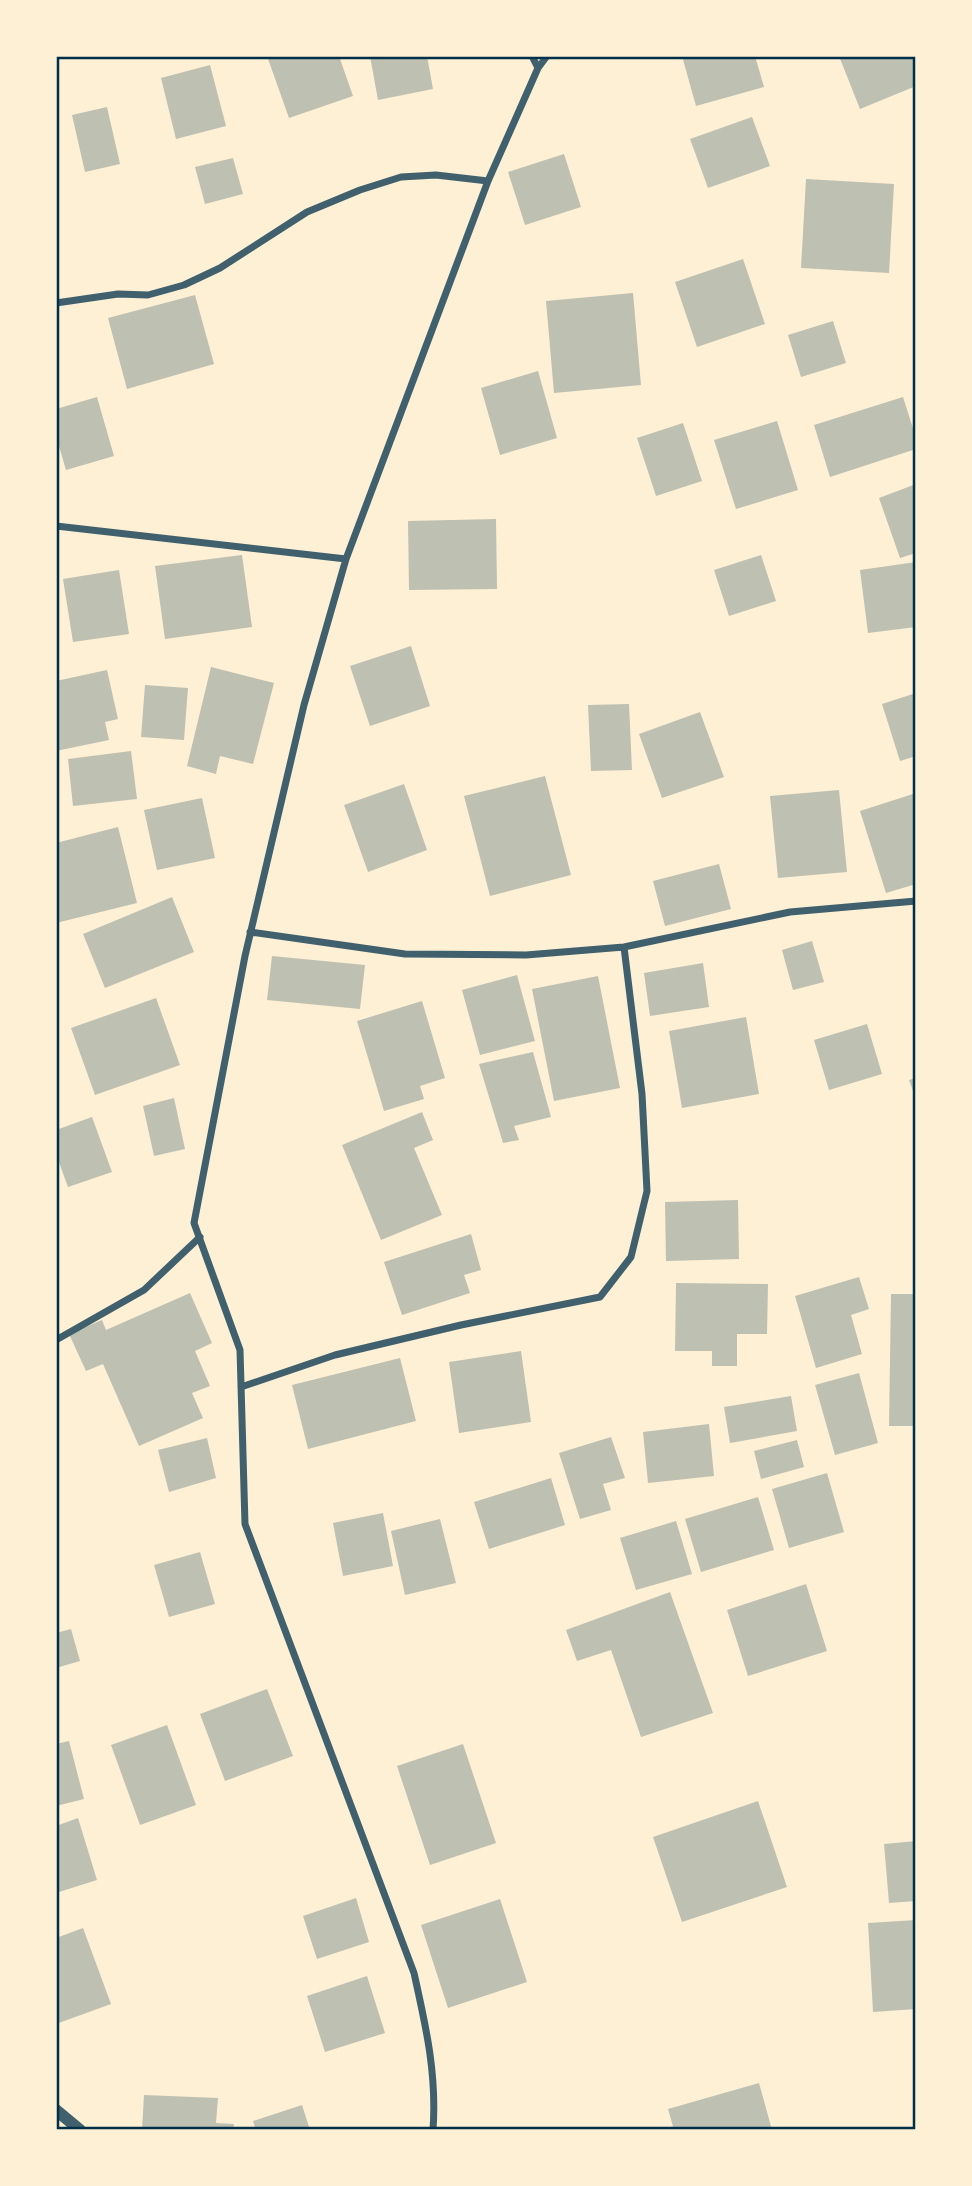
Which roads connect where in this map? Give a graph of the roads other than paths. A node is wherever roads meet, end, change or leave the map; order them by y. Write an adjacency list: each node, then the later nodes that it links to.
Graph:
1 (531, 56): 3 (street)
2 (547, 56): 3 (street)
3 (538, 68): 4 (street)
4 (488, 181): 5 (street); 7 (street)
5 (56, 303)
6 (56, 526): 7 (street)
7 (346, 558): 9 (street)
8 (916, 901): 10 (street)
9 (250, 932): 10 (street); 11 (street)
10 (624, 947): 13 (street)
11 (200, 1237): 12 (street); 13 (street)
12 (56, 1340)
13 (241, 1387): 16 (street)
14 (56, 2110): 15 (street)
15 (79, 2130)
16 (433, 2130)

